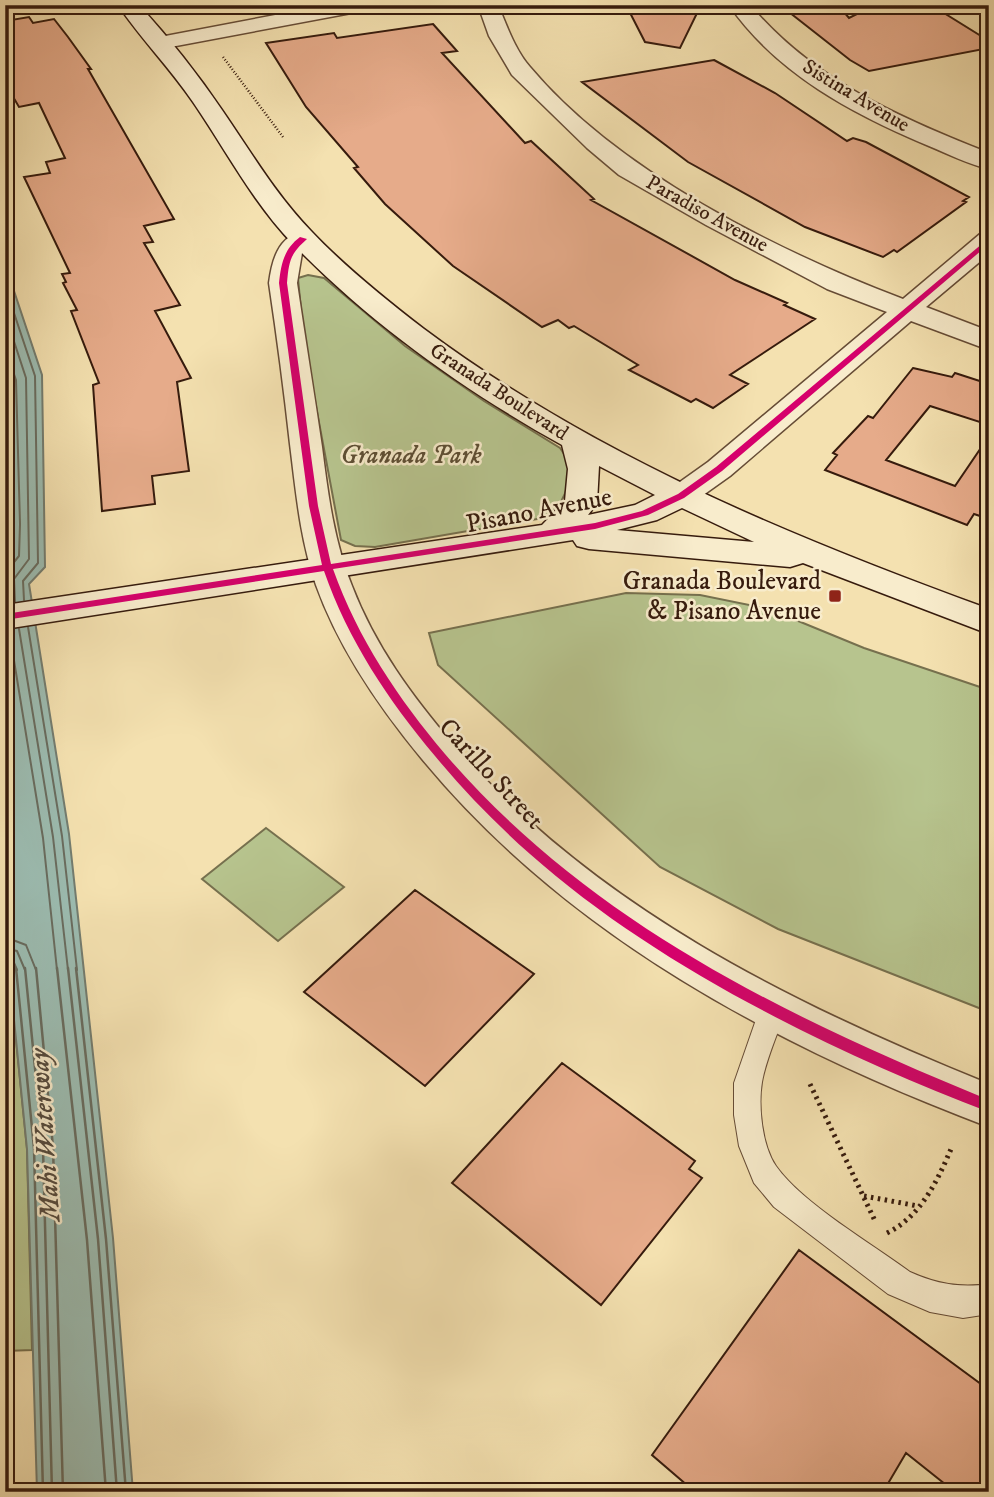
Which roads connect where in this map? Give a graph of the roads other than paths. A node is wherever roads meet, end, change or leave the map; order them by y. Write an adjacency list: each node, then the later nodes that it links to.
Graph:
1 (128, 5): 6 (street, Granada Boulevard)
2 (362, 5): 5 (street)
3 (488, 5): 10 (street, Paradiso Avenue)
4 (740, 5): 7 (street, Sistina Avenue)
5 (337, 8): 6 (street)
6 (160, 43): 8 (street, Granada Boulevard)
7 (989, 162)
8 (303, 239): 12 (street, Granada Boulevard); 15 (street, Carillo Street)
9 (989, 240): 10 (street, Pisano Avenue)
10 (905, 311): 11 (street, Paradiso Avenue); 13 (street, Pisano Avenue)
11 (989, 341)
12 (576, 441): 13 (street, Granada Boulevard); 14 (street)
13 (681, 496): 14 (street, Pisano Avenue); 16 (street, Granada Boulevard)
14 (552, 534): 15 (street, Pisano Avenue); 16 (street)
15 (327, 567): 17 (street, Pisano Avenue); 19 (street, Carillo Street)
16 (844, 567): 18 (street, Granada Boulevard)
17 (5, 617)
18 (989, 622)
19 (772, 1010): 20 (street, Carillo Street); 21 (lane)
20 (989, 1106)
21 (989, 1299)

